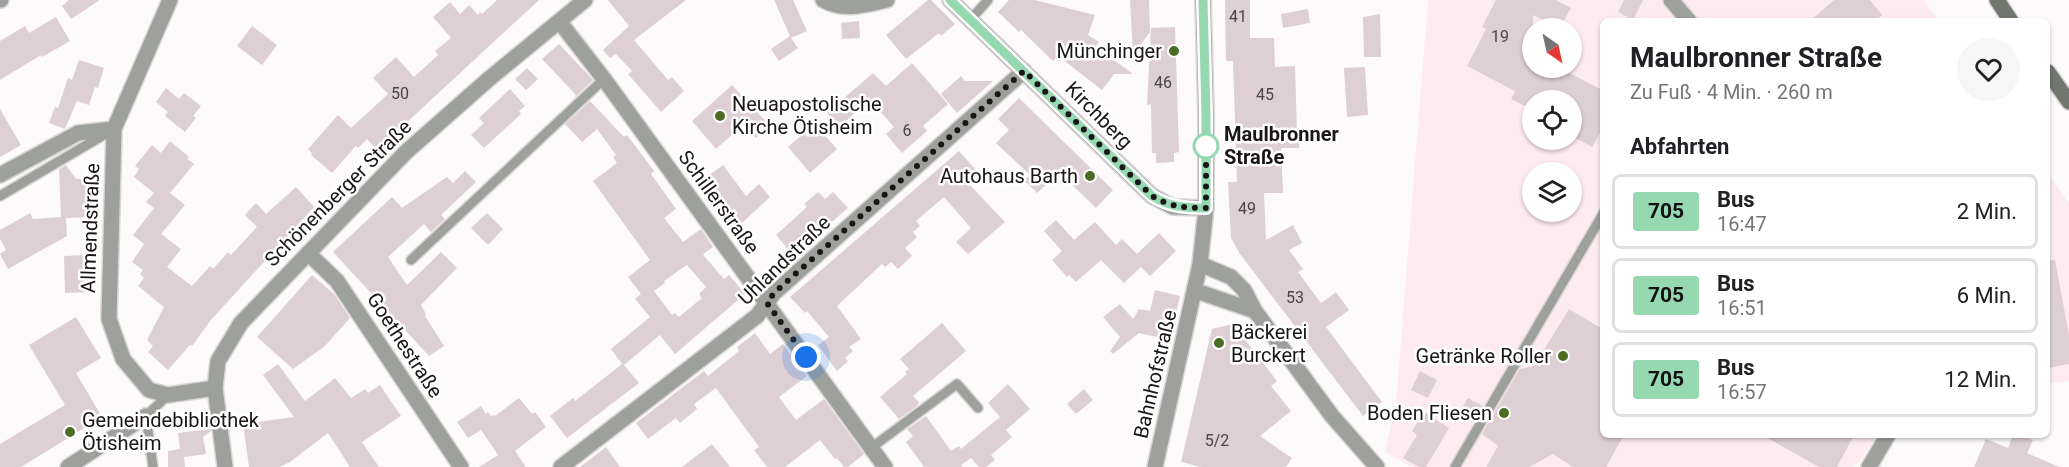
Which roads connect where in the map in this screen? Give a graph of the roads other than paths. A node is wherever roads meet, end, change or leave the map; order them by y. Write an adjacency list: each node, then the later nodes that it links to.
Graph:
1 (170, 0): 18 (street, Allmendstraße)
2 (585, 0): 13 (street, Schönenberger Straße)
3 (823, 0): 4 (street)
4 (887, 0)
5 (950, 0): 12 (street, Kirchberg)
6 (988, 0): 12 (lane)
7 (1203, 0): 21 (street)
8 (1671, 0): 10 (street)
9 (1997, 0): 11 (main road)
10 (1686, 18)
11 (2009, 18)
12 (971, 20): 14 (street, Kirchberg)
13 (558, 21): 16 (street, Schillerstraße); 23 (street, Schönenberger Straße)
14 (1024, 71): 21 (street, Kirchberg); 27 (street, Uhlandstraße)
15 (2050, 75): 17 (main road)
16 (604, 79): 24 (lane); 27 (street, Schillerstraße)
17 (2069, 102)
18 (114, 129): 19 (street); 20 (lane); 30 (street, Allmendstraße)
19 (0, 175)
20 (0, 196)
21 (1206, 208): 25 (street)
22 (1600, 219): 43 (lane)
23 (308, 253): 29 (street, Schönenberger Straße); 38 (street, Goethestraße)
24 (411, 260)
25 (1200, 264): 26 (street); 28 (street)
26 (1196, 291): 28 (street); 41 (street, Bahnhofstraße)
27 (767, 303): 34 (street, Schillerstraße); 39 (street, Uhlandstraße)
28 (1255, 311): 42 (street)
29 (215, 388): 30 (street); 37 (street, Schönenberger Straße)
30 (168, 395): 32 (lane)
31 (978, 408): 34 (lane)
32 (146, 416): 35 (street); 36 (lane)
33 (1886, 438): 44 (street)
34 (871, 448): 40 (street, Schillerstraße)
35 (68, 467)
36 (153, 467)
37 (225, 467)
38 (460, 467)
39 (561, 467)
40 (885, 467)
41 (1155, 467)
42 (1377, 467)
43 (1455, 467)
44 (1869, 467)

